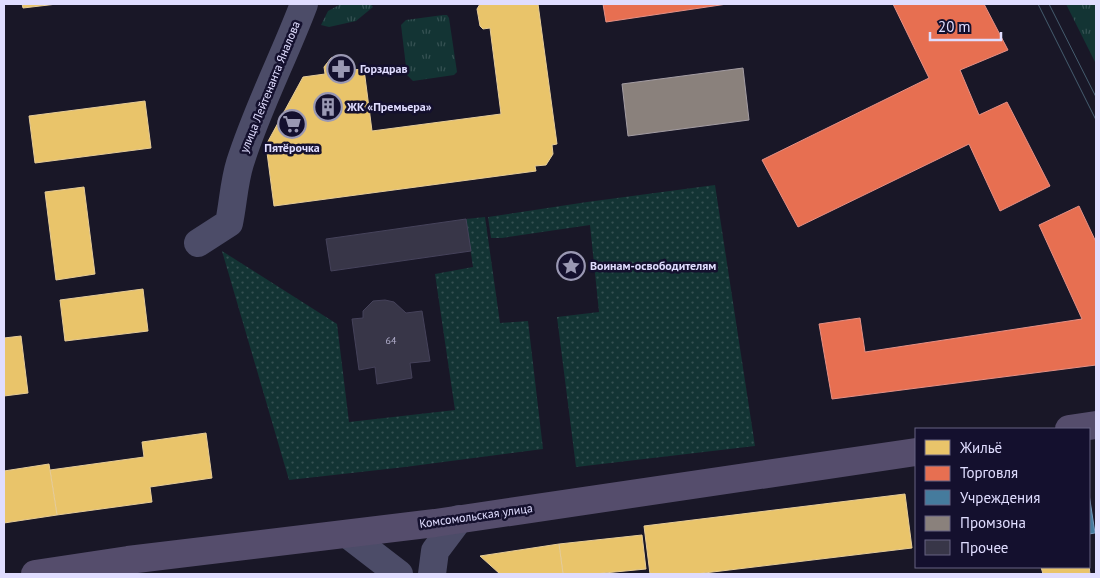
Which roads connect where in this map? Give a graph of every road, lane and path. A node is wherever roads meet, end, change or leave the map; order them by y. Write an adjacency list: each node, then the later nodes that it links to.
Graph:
1 (304, 4): 2 (street, улица Лейтенанта Яналова)
2 (198, 243)
3 (1096, 425): 4 (main road)
4 (1076, 428)
5 (915, 452): 6 (main road, Комсомольская улица)
6 (459, 519): 7 (main road, Комсомольская улица); 11 (street)
7 (347, 534): 8 (main road, Комсомольская улица); 10 (street)
8 (129, 567): 9 (main road, Комсомольская улица)
9 (35, 574)
10 (399, 574)
11 (432, 574)

